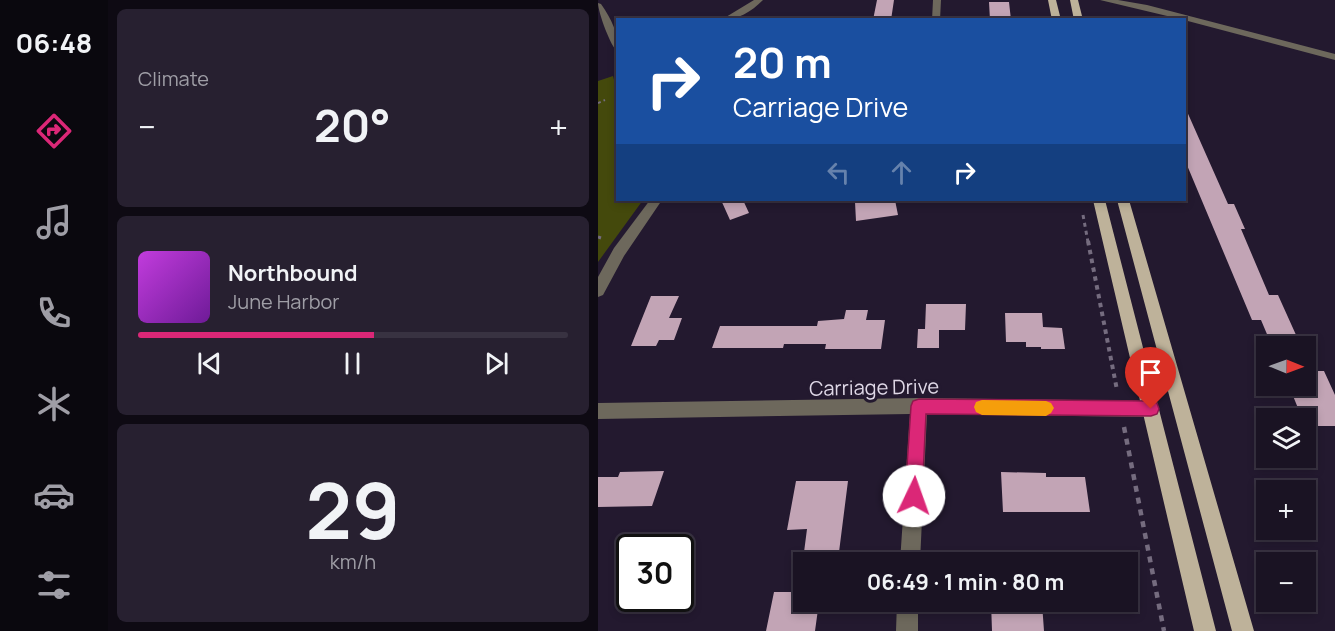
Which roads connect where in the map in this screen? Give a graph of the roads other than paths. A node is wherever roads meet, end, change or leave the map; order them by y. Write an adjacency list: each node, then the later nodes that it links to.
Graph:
1 (759, 0): 7 (street)
2 (937, 0): 8 (street)
3 (1052, 0): 9 (main road)
4 (1074, 0): 10 (main road)
5 (1104, 0): 11 (street)
6 (598, 6): 13 (street)
7 (729, 18)
8 (936, 18)
9 (1056, 18)
10 (1078, 18)
11 (1186, 18)
12 (1186, 18): 14 (street)
13 (616, 44)
14 (1334, 57)
15 (655, 201): 18 (street)
16 (1099, 201): 20 (main road)
17 (1123, 201): 26 (main road)
18 (598, 291)
19 (919, 406): 20 (street, Carriage Drive); 21 (street, Carriage Drive); 22 (street)
20 (1151, 409): 25 (main road)
21 (598, 411)
22 (911, 552)
23 (908, 612): 24 (street)
24 (907, 631)
25 (1205, 631)
26 (1243, 631)

